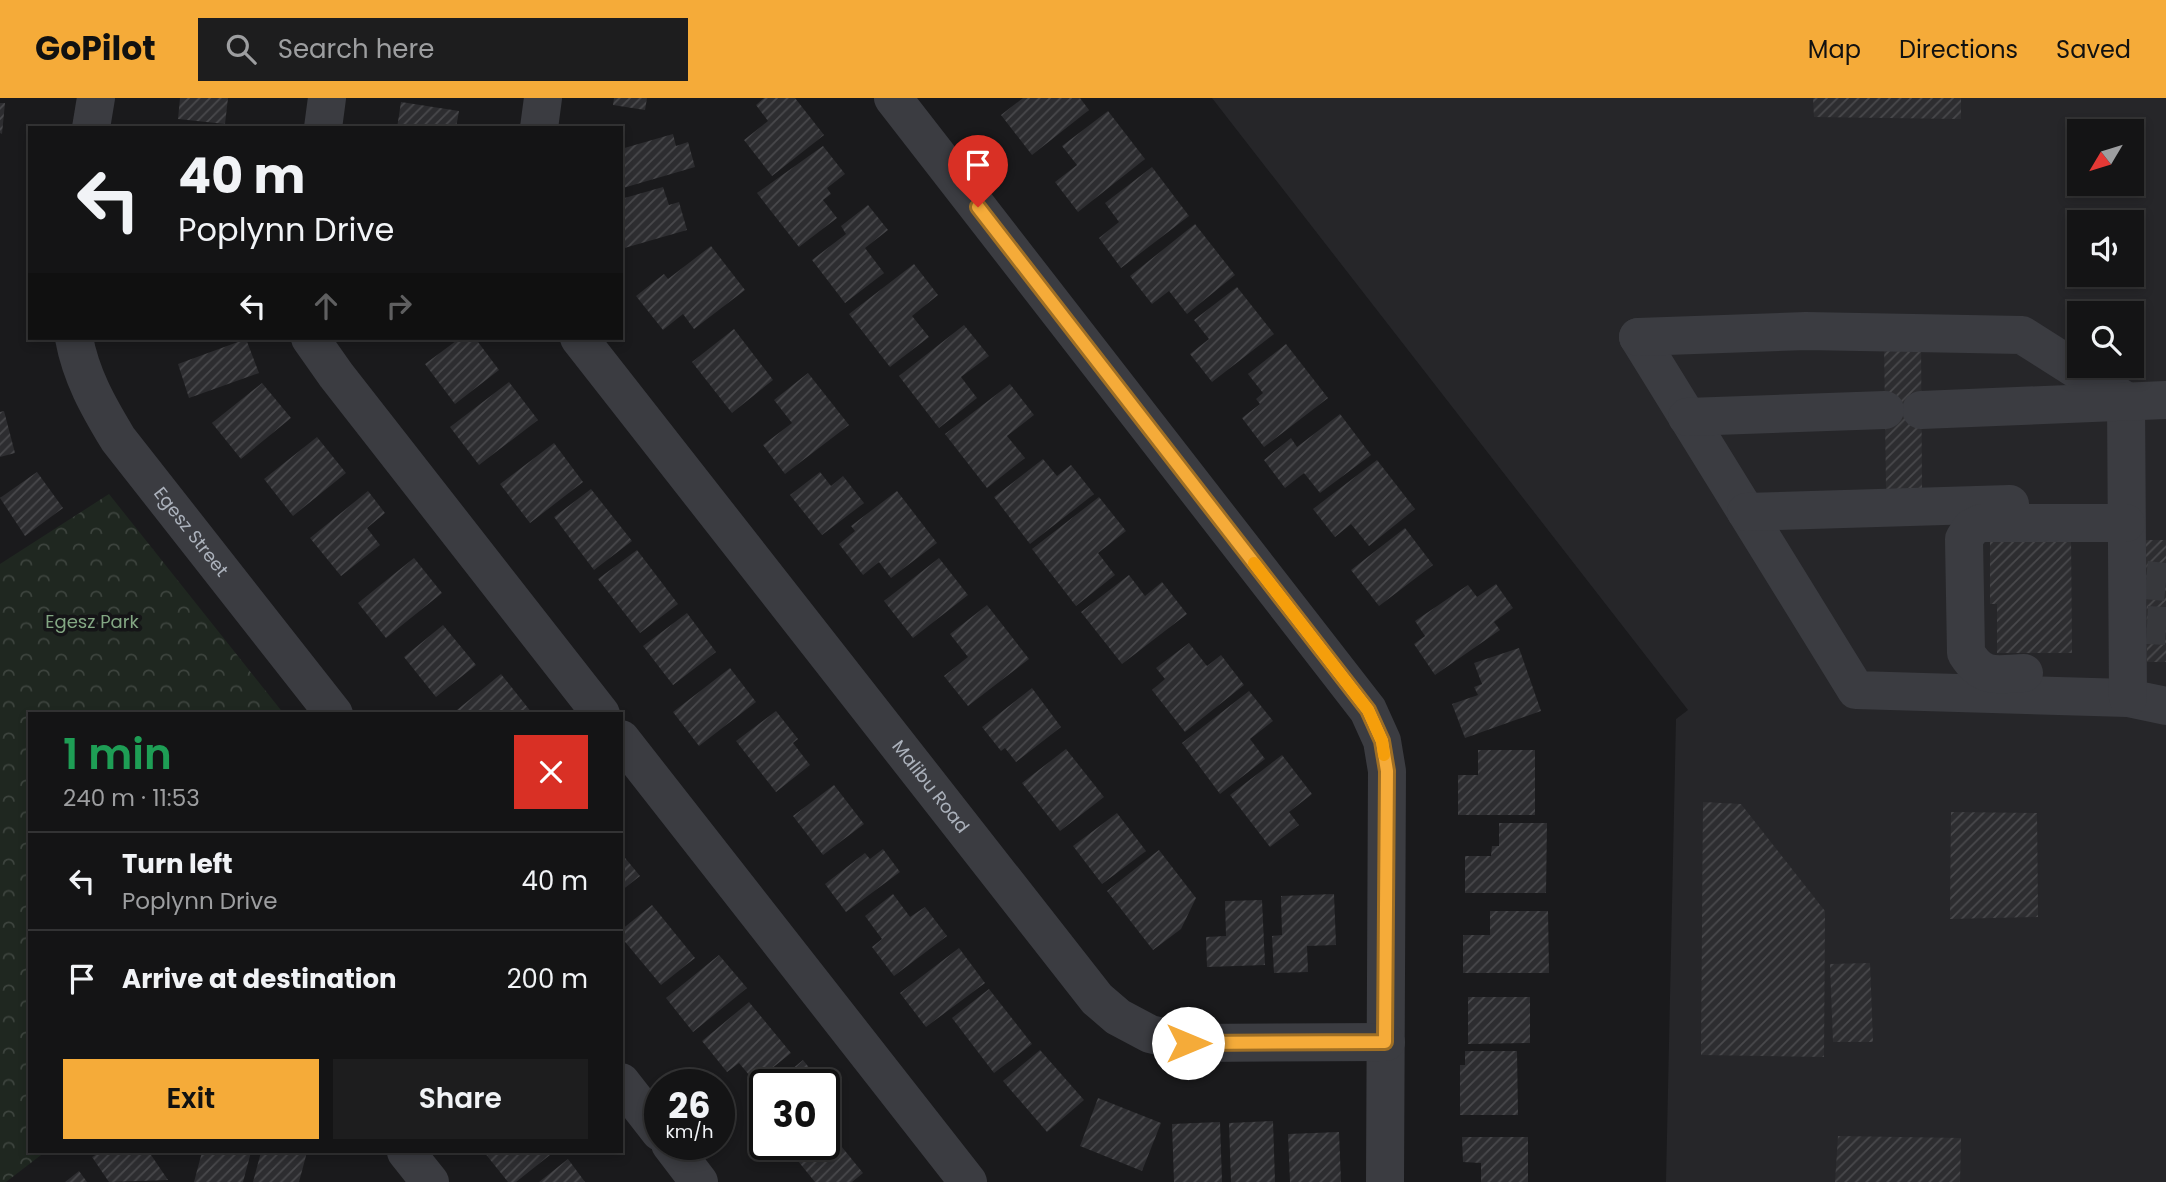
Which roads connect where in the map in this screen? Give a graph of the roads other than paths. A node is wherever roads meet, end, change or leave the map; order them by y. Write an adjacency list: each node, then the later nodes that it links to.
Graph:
1 (96, 98): 5 (street)
2 (327, 98): 6 (street)
3 (543, 98): 7 (street)
4 (893, 98): 21 (street)
5 (91, 126)
6 (323, 126)
7 (539, 126)
8 (74, 340): 18 (street, Egesz Street)
9 (311, 340): 19 (street)
10 (581, 340): 21 (street, Malibu Road)
11 (2126, 401): 12 (street); 13 (street); 13 (street); 14 (street)
12 (2166, 401)
13 (1688, 417): 15 (street)
14 (2126, 511): 15 (street); 16 (street); 16 (street)
15 (1746, 512): 16 (street)
16 (2128, 686): 17 (street)
17 (2166, 706)
18 (332, 712)
19 (599, 712)
20 (623, 742): 28 (street)
21 (1385, 1042): 29 (street)
22 (623, 1085): 23 (street)
23 (644, 1111)
24 (407, 1153): 26 (street)
25 (682, 1160): 27 (street)
26 (430, 1182)
27 (699, 1182)
28 (968, 1182)
29 (1385, 1182)

